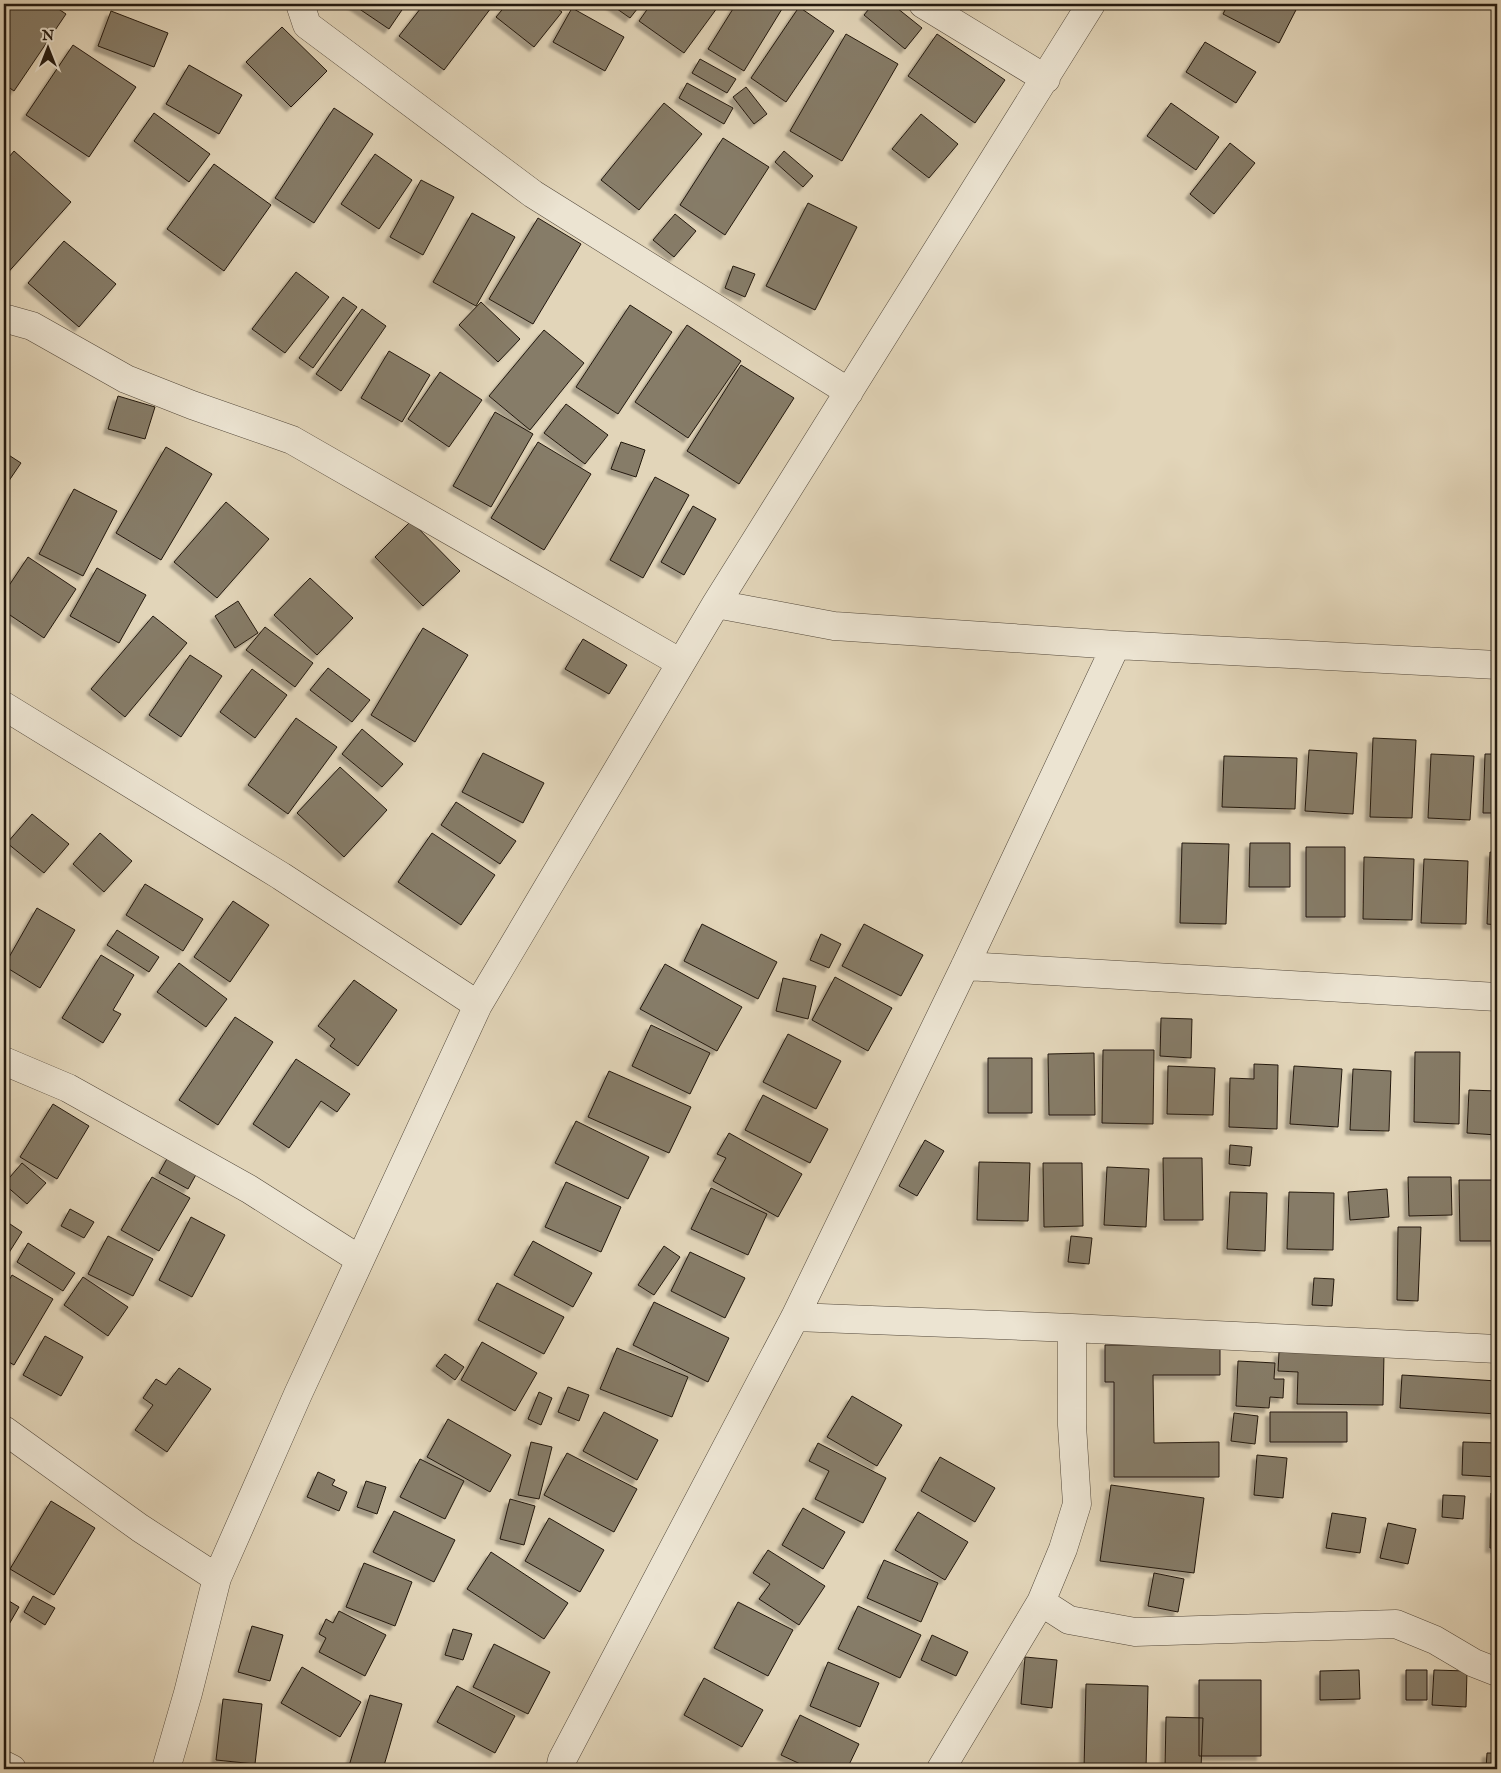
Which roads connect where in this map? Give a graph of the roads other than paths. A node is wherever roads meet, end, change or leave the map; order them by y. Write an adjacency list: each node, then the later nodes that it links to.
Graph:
1 (300, 4): 6 (street)
2 (923, 4): 4 (street)
3 (1091, 4): 4 (street)
4 (1046, 78): 6 (street)
5 (4, 320): 9 (street)
6 (849, 392): 7 (street)
7 (716, 604): 8 (street); 9 (street)
8 (1116, 646): 10 (street); 12 (street)
9 (681, 663): 14 (street)
10 (1497, 665)
11 (4, 706): 14 (street)
12 (965, 966): 13 (street); 17 (street)
13 (1497, 997)
14 (478, 1005): 16 (street)
15 (4, 1061): 16 (street)
16 (359, 1259): 21 (street)
17 (795, 1317): 18 (street); 27 (street)
18 (1072, 1328): 19 (street); 22 (street)
19 (1497, 1349)
20 (4, 1430): 21 (street)
21 (217, 1578): 26 (street)
22 (1041, 1602): 23 (street); 28 (street)
23 (1497, 1672)
24 (4, 1765): 25 (street)
25 (12, 1769)
26 (166, 1769)
27 (560, 1769)
28 (941, 1769)

